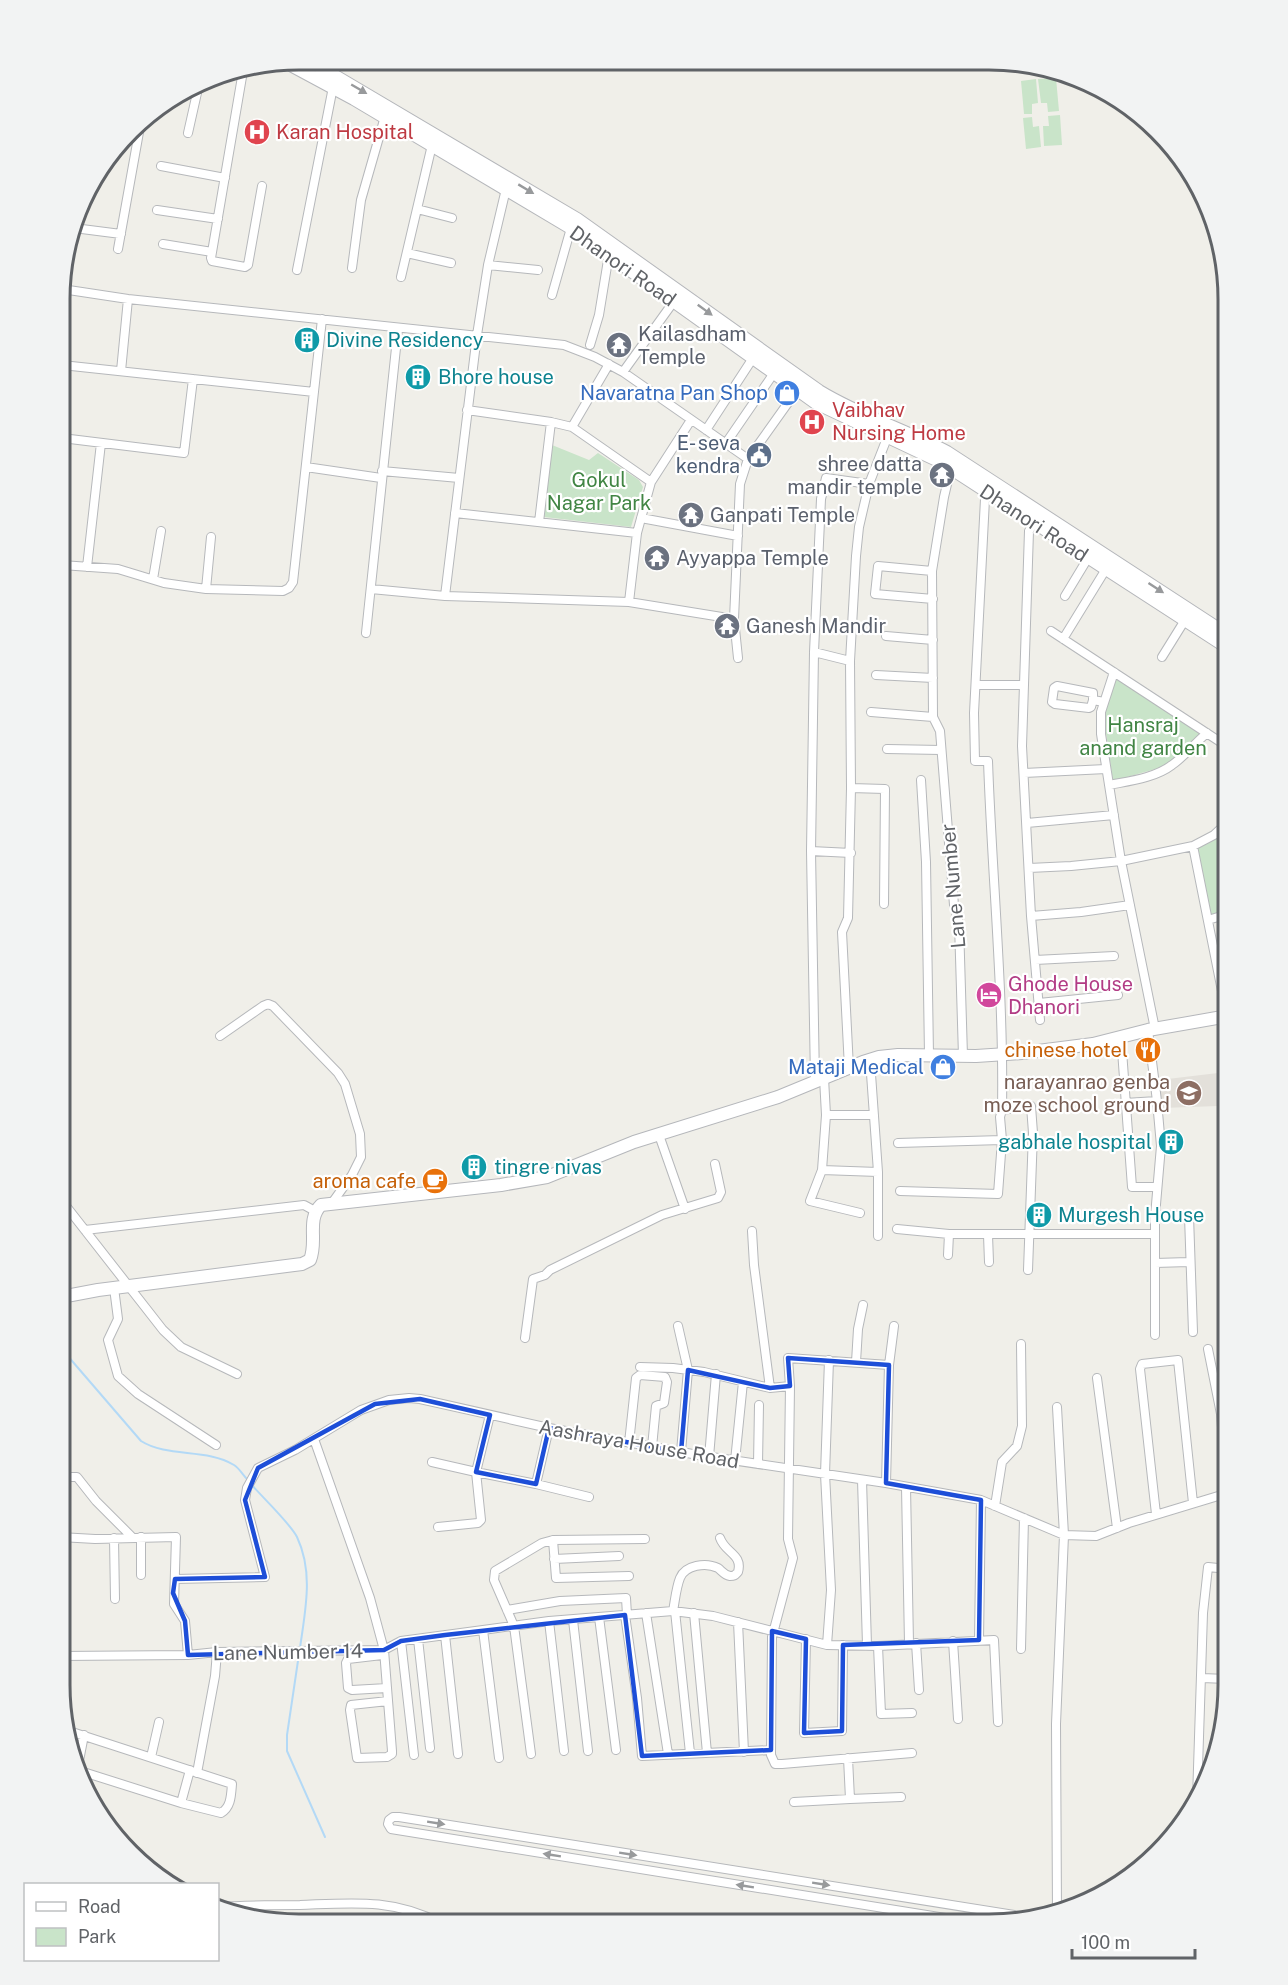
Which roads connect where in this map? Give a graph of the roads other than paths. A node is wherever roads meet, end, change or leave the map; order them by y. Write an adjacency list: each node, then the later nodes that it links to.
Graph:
1 (300, 70): 4 (main road, Dhanori Road)
2 (323, 70): 6 (main road, Dhanori Road, one-way to 6)
3 (242, 78): 11 (street)
4 (333, 87): 6 (main road, Dhanori Road); 29 (street)
5 (197, 95): 7 (street)
6 (387, 112): 9 (main road, Dhanori Road); 28 (street); 34 (main road, Dhanori Road, one-way to 34)
7 (188, 133)
8 (138, 138): 20 (street)
9 (432, 146): 13 (main road, Dhanori Road); 14 (street)
10 (161, 166): 11 (street)
11 (225, 178): 17 (street)
12 (262, 186): 23 (street)
13 (506, 189): 18 (main road, Dhanori Road); 27 (street)
14 (417, 209): 16 (street); 24 (street)
15 (157, 210): 17 (street)
16 (453, 218)
17 (218, 219): 23 (street)
18 (571, 228): 25 (main road, Dhanori Road); 33 (street)
19 (82, 229): 20 (street)
20 (121, 234): 22 (street)
21 (163, 244): 23 (street)
22 (118, 249)
23 (212, 252)
24 (407, 253): 26 (street); 31 (street)
25 (609, 254): 34 (main road, Dhanori Road); 39 (street)
26 (451, 263)
27 (488, 265): 30 (street); 38 (street)
28 (352, 268)
29 (297, 270)
30 (538, 270)
31 (401, 277)
32 (71, 290): 35 (street)
33 (552, 295)
34 (677, 297): 40 (main road, Dhanori Road); 44 (street); 47 (main road, Dhanori Road, one-way to 47)
35 (128, 300): 36 (street); 43 (street)
36 (322, 319): 37 (street); 48 (street)
37 (398, 329): 38 (street); 61 (street)
38 (477, 335): 41 (street); 49 (street)
39 (590, 345)
40 (753, 358): 45 (main road, Dhanori Road); 53 (street)
41 (609, 364): 44 (street); 52 (street)
42 (70, 365): 43 (street)
43 (121, 371): 46 (street)
44 (623, 372): 50 (street)
45 (774, 373): 47 (main road, Dhanori Road); 57 (street)
46 (193, 379): 48 (street); 56 (street)
47 (801, 385): 54 (main road, Dhanori Road); 58 (street)
48 (314, 392): 60 (street)
49 (467, 410): 51 (street); 62 (street)
50 (691, 420): 53 (street); 63 (street)
51 (550, 422): 52 (street); 69 (street)
52 (572, 428): 63 (street)
53 (706, 430): 57 (street)
54 (889, 432): 59 (main road, Dhanori Road); 64 (street)
55 (70, 439): 56 (street)
56 (101, 443): 76 (street)
57 (726, 443): 58 (street)
58 (748, 459): 72 (street)
59 (954, 465): 65 (main road, Dhanori Road); 78 (street, Lane Number)
60 (306, 467): 61 (street); 81 (street)
61 (382, 474): 62 (street); 82 (street)
62 (459, 478): 66 (street)
63 (651, 482): 68 (street)
64 (869, 484): 96 (street); 99 (street)
65 (991, 488): 67 (main road, Dhanori Road); 103 (street)
66 (455, 513): 69 (street); 83 (street)
67 (1036, 517): 74 (main road, Dhanori Road); 79 (main road, Dhanori Road); 104 (street)
68 (641, 518): 71 (street); 72 (street)
69 (539, 522): 71 (street)
70 (161, 531): 80 (street)
71 (637, 533): 86 (street)
72 (738, 536): 87 (street)
73 (211, 537): 81 (street)
74 (1088, 558): 77 (main road, Dhanori Road); 84 (street)
75 (70, 566): 76 (street)
76 (87, 567): 80 (street)
77 (1106, 569): 79 (main road, Dhanori Road); 93 (street)
78 (932, 571): 85 (street, Lane Number); 85 (street)
79 (1122, 573): 88 (main road, Dhanori Road); 89 (main road, Dhanori Road, one-way to 89)
80 (153, 579): 81 (street)
81 (206, 589)
82 (371, 589): 83 (street); 91 (street)
83 (446, 596): 86 (street)
84 (1065, 596)
85 (933, 599): 94 (street, Lane Number)
86 (629, 602): 87 (street)
87 (734, 619): 98 (street)
88 (1185, 621): 95 (main road, Dhanori Road); 97 (street)
89 (1218, 629)
90 (1051, 631): 93 (street)
91 (366, 633)
92 (886, 636): 94 (street)
93 (1063, 639): 100 (street)
94 (933, 640): 102 (street, Lane Number)
95 (1218, 642)
96 (814, 652): 99 (street); 122 (street)
97 (1162, 657)
98 (738, 658)
99 (850, 661): 117 (street)
100 (1114, 672): 106 (street); 109 (street)
101 (876, 675): 102 (street)
102 (933, 678): 108 (street, Lane Number)
103 (976, 685): 104 (street); 141 (street)
104 (1023, 685): 114 (street)
105 (1093, 700): 105 (street); 106 (street)
106 (1104, 702): 113 (street)
107 (871, 712): 108 (street)
108 (933, 717): 112 (street, Lane Number)
109 (1207, 733): 110 (street); 116 (street)
110 (1218, 740)
111 (887, 750): 112 (street)
112 (941, 750): 143 (street, Lane Number)
113 (1106, 769): 114 (street); 116 (street)
114 (1024, 773): 119 (street)
115 (921, 780): 142 (street)
116 (1109, 785): 118 (street)
117 (851, 788): 123 (street); 126 (street)
118 (1114, 815): 119 (street); 124 (street)
119 (1027, 823): 125 (street)
120 (1218, 831): 121 (street)
121 (1193, 846): 124 (street); 130 (street)
122 (810, 851): 123 (street); 146 (street)
123 (850, 853): 145 (street)
124 (1121, 861): 125 (street); 127 (street)
125 (1029, 868): 128 (street)
126 (884, 904)
127 (1130, 905): 128 (street); 138 (street)
128 (1032, 916): 132 (street)
129 (1218, 917): 130 (street)
130 (1208, 920): 133 (street)
131 (1114, 956): 132 (street)
132 (1035, 960): 135 (street)
133 (1218, 971)
134 (1118, 995): 135 (street)
135 (1039, 1003): 137 (street)
136 (1218, 1018): 138 (main road)
137 (1040, 1020)
138 (1151, 1030): 140 (main road); 147 (street)
139 (220, 1036): 160 (street)
140 (1121, 1037): 141 (main road); 148 (street)
141 (1003, 1054): 143 (main road); 149 (street)
142 (929, 1055): 143 (main road); 144 (main road)
143 (963, 1056)
144 (870, 1060): 145 (main road); 150 (street)
145 (849, 1068): 146 (main road)
146 (820, 1080): 151 (street); 152 (main road)
147 (1157, 1101): 148 (street); 158 (street)
148 (1125, 1103): 158 (street)
149 (1002, 1110): 153 (street); 172 (street)
150 (874, 1114): 151 (street); 157 (street)
151 (826, 1115): 156 (street)
152 (659, 1134): 160 (main road); 161 (street)
153 (1002, 1140): 154 (street); 159 (street)
154 (898, 1143)
155 (715, 1164): 161 (street)
156 (822, 1170): 157 (street); 164 (street)
157 (878, 1172): 173 (street)
158 (1157, 1187): 165 (street)
159 (900, 1191)
160 (332, 1203): 163 (main road)
161 (685, 1209): 187 (street)
162 (70, 1211): 167 (street)
163 (315, 1211): 167 (street); 179 (main road)
164 (861, 1213)
165 (1155, 1215): 170 (street); 176 (street)
166 (897, 1229): 169 (street)
167 (85, 1230): 179 (street)
168 (752, 1231): 200 (street)
169 (949, 1234): 171 (street); 174 (street)
170 (1155, 1234): 172 (street); 177 (street)
171 (988, 1235): 172 (street); 175 (street)
172 (1028, 1235): 178 (street)
173 (878, 1236)
174 (948, 1255)
175 (989, 1262)
176 (1189, 1262): 177 (street); 185 (street)
177 (1155, 1263): 186 (street)
178 (1028, 1270)
179 (129, 1286): 180 (main road); 195 (street)
180 (114, 1288): 181 (main road); 208 (street)
181 (70, 1295)
182 (863, 1305): 191 (street)
183 (678, 1326): 194 (street)
184 (894, 1326): 192 (street)
185 (1193, 1332)
186 (1155, 1335)
187 (525, 1338)
188 (1021, 1344): 227 (street)
189 (1208, 1349): 201 (street)
190 (829, 1360): 191 (street); 199 (street); 217 (street)
191 (856, 1362): 192 (street)
192 (889, 1365): 220 (street)
193 (640, 1367): 194 (street)
194 (688, 1370): 196 (street); 210 (street)
195 (237, 1374)
196 (716, 1374): 198 (street); 211 (street)
197 (1097, 1378): 231 (street)
198 (743, 1382): 200 (street); 212 (street)
199 (790, 1386): 200 (street); 215 (street)
200 (770, 1388)
201 (1218, 1399)
202 (759, 1406): 214 (street)
203 (1058, 1407): 232 (street)
204 (490, 1415): 205 (street, Aashraya House Road); 206 (street, Aashraya House Road); 216 (street)
205 (549, 1428): 207 (street, Aashraya House Road); 221 (street)
206 (314, 1439): 244 (street, Aashraya House Road); 271 (street)
207 (629, 1443): 209 (street, Aashraya House Road); 209 (street)
208 (216, 1445)
209 (652, 1447): 210 (street, Aashraya House Road)
210 (681, 1452): 211 (street, Aashraya House Road)
211 (709, 1457): 212 (street, Aashraya House Road)
212 (735, 1461): 214 (street, Aashraya House Road)
213 (432, 1462): 216 (street)
214 (758, 1464): 215 (street, Aashraya House Road)
215 (789, 1469): 217 (street, Aashraya House Road); 257 (street)
216 (476, 1472): 221 (street); 230 (street)
217 (825, 1474): 219 (street, Aashraya House Road); 265 (street)
218 (70, 1477): 234 (street)
219 (862, 1480): 220 (street, Aashraya House Road); 267 (street)
220 (885, 1483): 222 (street, Aashraya House Road)
221 (536, 1484): 224 (street)
222 (906, 1487): 225 (street, Aashraya House Road); 264 (street)
223 (1218, 1496): 226 (street, Aashraya House Road)
224 (589, 1497)
225 (981, 1500): 227 (street, Aashraya House Road); 261 (street)
226 (1193, 1503): 228 (street, Aashraya House Road); 228 (street)
227 (996, 1506): 229 (street, Aashraya House Road)
228 (1156, 1514): 231 (street, Aashraya House Road)
229 (1024, 1518): 232 (street, Aashraya House Road); 269 (street)
230 (438, 1527)
231 (1117, 1528): 232 (street, Aashraya House Road)
232 (1064, 1535): 309 (street)
233 (70, 1537): 235 (street)
234 (136, 1537): 235 (street); 242 (street); 244 (street)
235 (114, 1538): 245 (street)
236 (720, 1538): 247 (street)
237 (645, 1539): 238 (street)
238 (553, 1540): 240 (street); 246 (street)
239 (619, 1556): 240 (street)
240 (554, 1559): 243 (street)
241 (1218, 1568): 274 (street)
242 (141, 1575)
243 (629, 1576)
244 (175, 1579): 272 (street)
245 (115, 1599)
246 (507, 1610): 250 (street); 255 (street)
247 (674, 1611): 248 (street, Lane Number 14); 249 (street, Lane Number 14); 293 (street)
248 (646, 1613): 250 (street, Lane Number 14); 297 (street)
249 (694, 1613): 254 (street, Lane Number 14); 294 (street)
250 (626, 1615): 251 (street, Lane Number 14); 297 (street)
251 (599, 1617): 252 (street, Lane Number 14); 286 (street)
252 (573, 1620): 253 (street, Lane Number 14); 289 (street)
253 (549, 1621): 255 (street, Lane Number 14); 288 (street)
254 (738, 1622): 257 (street, Lane Number 14); 291 (street)
255 (514, 1626): 256 (street, Lane Number 14); 296 (street)
256 (483, 1629): 258 (street, Lane Number 14); 300 (street)
257 (773, 1631): 260 (street, Lane Number 14); 287 (street)
258 (445, 1635): 259 (street, Lane Number 14); 295 (street)
259 (418, 1639): 262 (street, Lane Number 14); 285 (street)
260 (806, 1639): 265 (street, Lane Number 14); 266 (street)
261 (979, 1640): 263 (street, Lane Number 14); 282 (street)
262 (401, 1641): 271 (street, Lane Number 14); 298 (street)
263 (953, 1641): 264 (street, Lane Number 14); 280 (street)
264 (913, 1643): 268 (street, Lane Number 14); 277 (street)
265 (826, 1645): 266 (street, Lane Number 14)
266 (843, 1645): 267 (street, Lane Number 14)
267 (867, 1645): 268 (street, Lane Number 14)
268 (878, 1646): 279 (street)
269 (1021, 1649)
270 (217, 1652): 271 (street, Lane Number 14); 272 (street, Lane Number 14); 302 (street)
271 (384, 1653): 276 (street); 276 (street)
272 (188, 1655): 273 (street, Lane Number 14)
273 (70, 1656)
274 (1202, 1678): 275 (street); 304 (street)
275 (1218, 1679)
276 (387, 1688): 278 (street)
277 (919, 1690)
278 (388, 1701): 278 (street)
279 (912, 1713)
280 (958, 1719)
281 (159, 1722): 299 (street)
282 (998, 1722)
283 (76, 1733): 284 (street)
284 (84, 1735): 290 (street); 299 (street)
285 (430, 1748)
286 (616, 1750)
287 (771, 1750): 291 (street); 301 (street)
288 (564, 1751)
289 (588, 1751)
290 (81, 1752)
291 (744, 1752): 294 (street)
292 (912, 1752): 301 (street)
293 (690, 1753): 294 (street); 297 (street)
294 (707, 1753)
295 (458, 1754)
296 (531, 1754)
297 (668, 1754)
298 (414, 1755)
299 (151, 1757): 302 (street)
300 (499, 1758)
301 (848, 1758): 306 (street)
302 (194, 1772): 308 (street); 308 (street)
303 (88, 1774): 308 (street)
304 (1197, 1779)
305 (901, 1797): 306 (street)
306 (850, 1799): 307 (street)
307 (794, 1802)
308 (181, 1803)
309 (1057, 1904)
310 (239, 1906): 311 (street)
311 (422, 1914)
312 (920, 1914): 313 (street, one-way to 313)
313 (1007, 1914)

